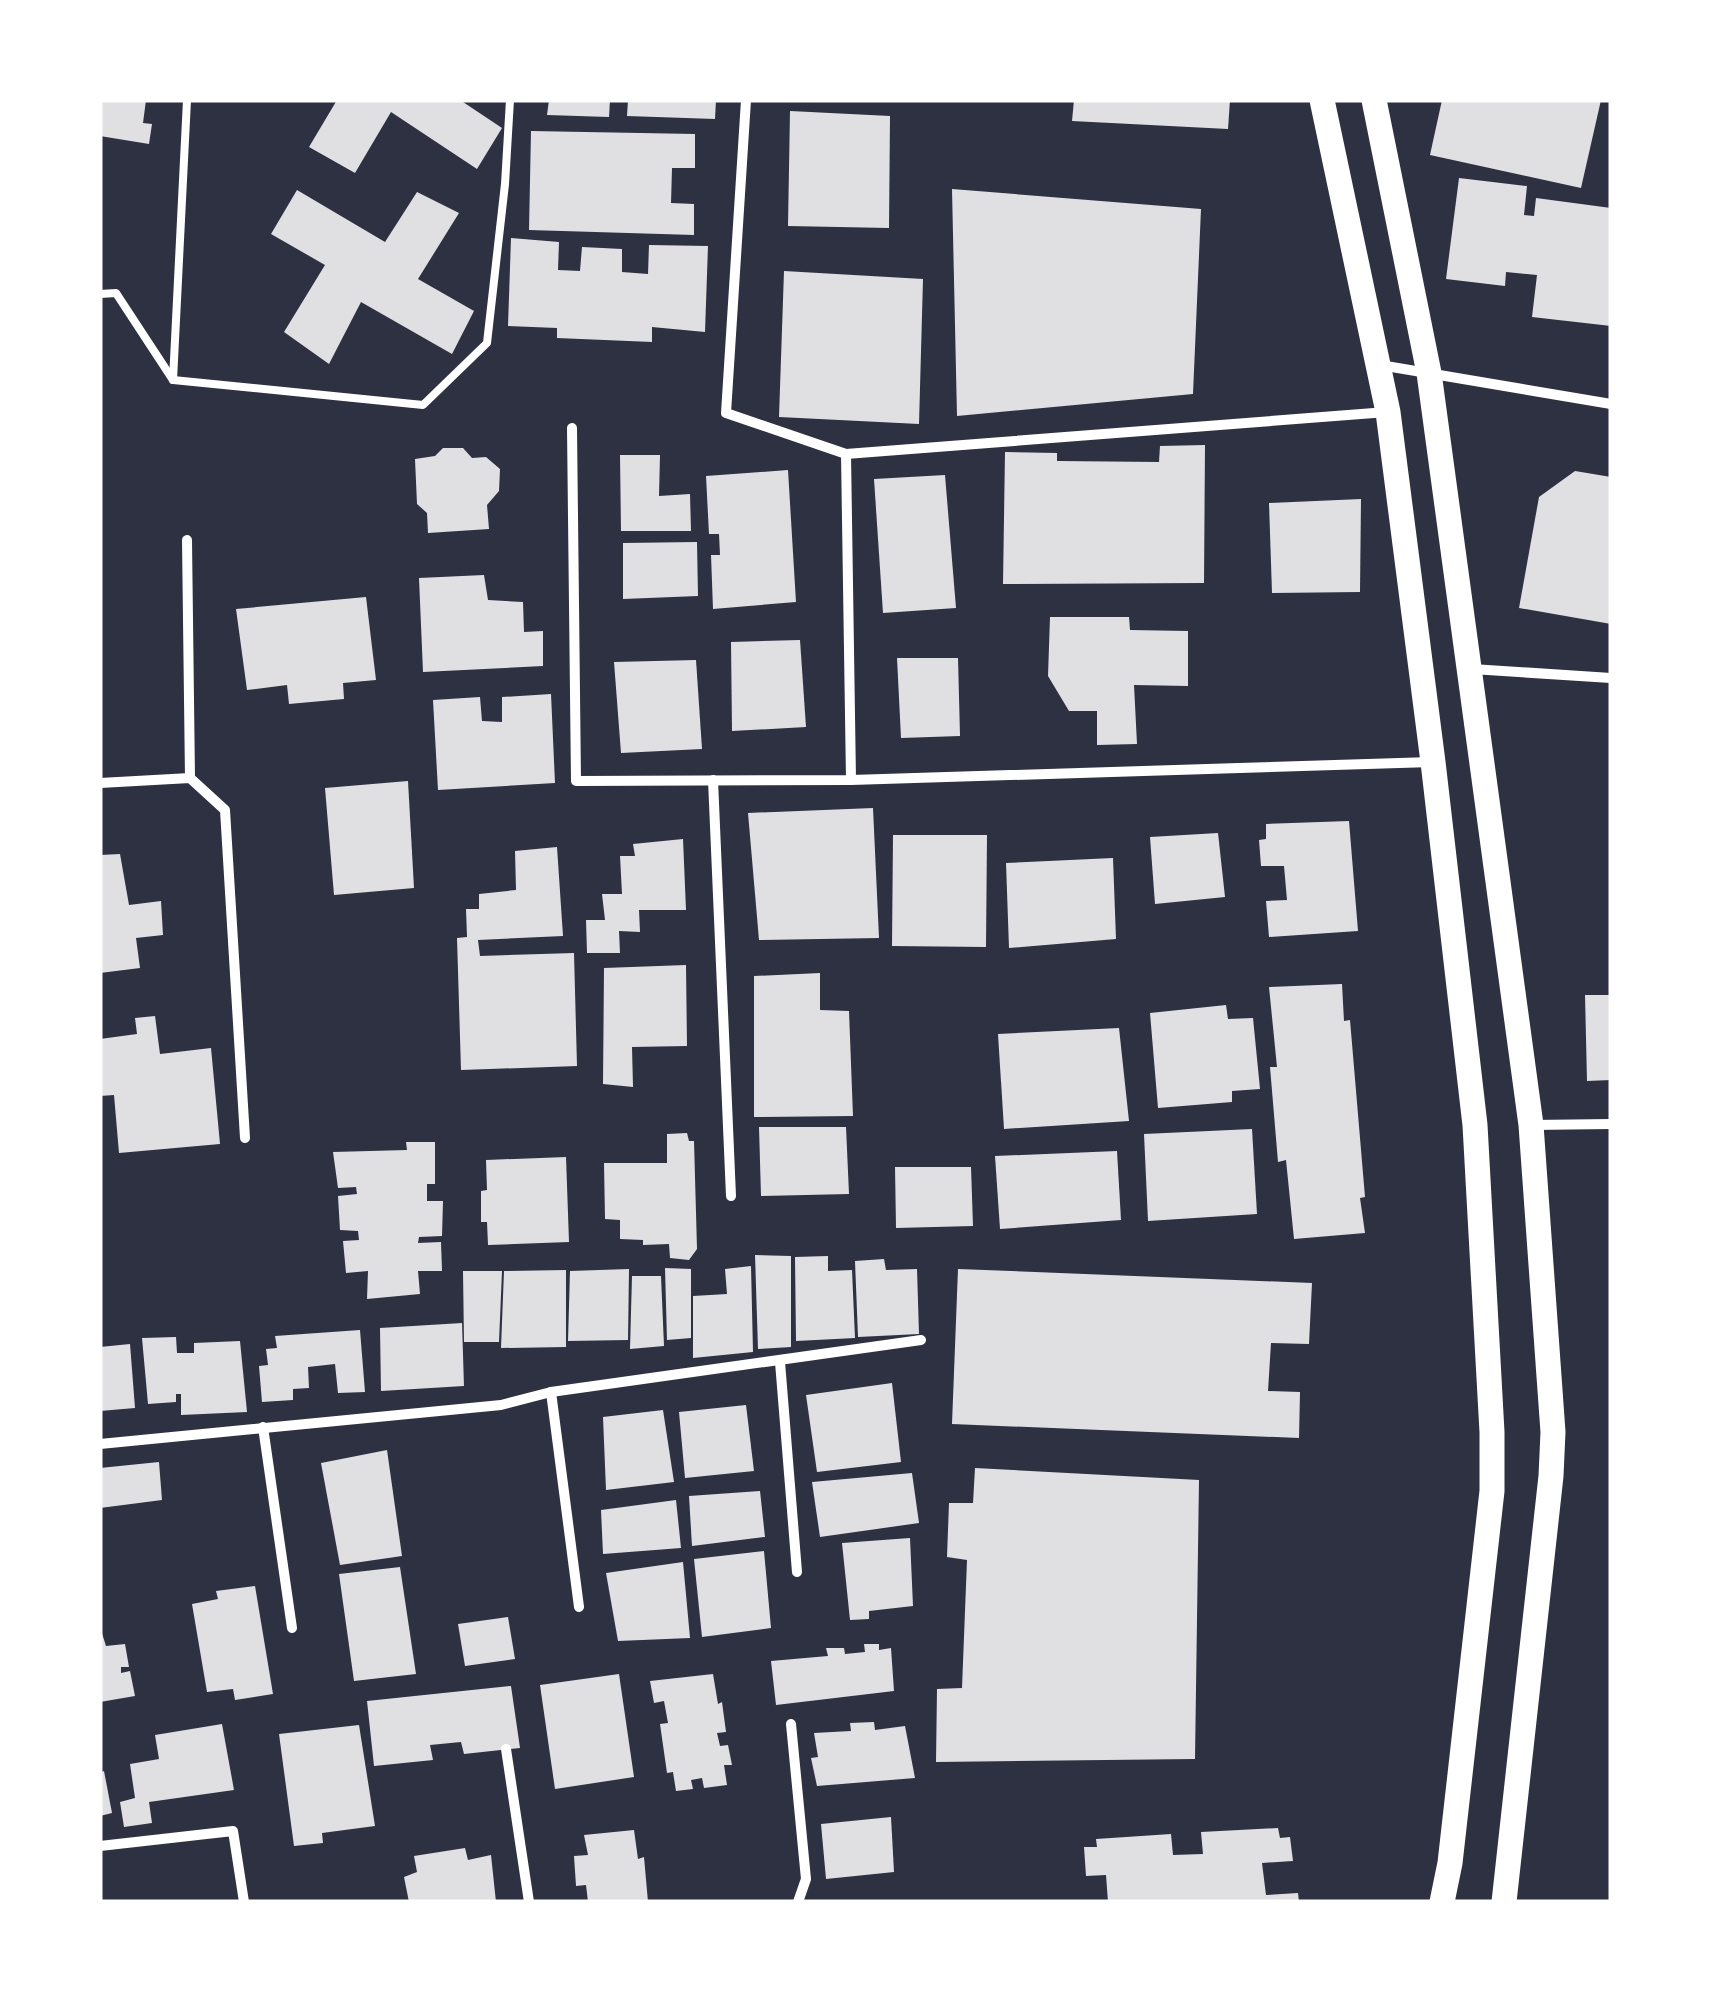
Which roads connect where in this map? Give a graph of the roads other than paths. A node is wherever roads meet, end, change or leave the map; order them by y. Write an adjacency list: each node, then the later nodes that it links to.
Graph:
1 (187, 100): 9 (lane)
2 (510, 100): 9 (lane)
3 (746, 100): 13 (street)
4 (1322, 100): 7 (main road)
5 (1374, 100): 8 (main road)
6 (100, 294): 9 (lane)
7 (1380, 364): 8 (street); 11 (main road)
8 (1429, 373): 10 (street); 15 (main road)
9 (173, 380)
10 (1611, 404)
11 (1388, 412): 13 (street); 17 (main road)
12 (572, 428): 19 (street)
13 (846, 454): 20 (street)
14 (186, 540): 18 (street)
15 (1469, 669): 16 (street); 23 (main road)
16 (1611, 678)
17 (1433, 762): 20 (street); 40 (main road)
18 (190, 778): 21 (street); 24 (street)
19 (713, 780): 20 (street); 25 (street)
20 (851, 780)
21 (100, 783)
22 (1611, 1124): 23 (street)
23 (1531, 1125): 41 (main road)
24 (245, 1138)
25 (730, 1196)
26 (922, 1340): 27 (street)
27 (780, 1362): 28 (street); 31 (street)
28 (551, 1392): 29 (street); 32 (street)
29 (264, 1427): 30 (street); 33 (street)
30 (100, 1444)
31 (797, 1572)
32 (579, 1606)
33 (292, 1628)
34 (791, 1724): 39 (street)
35 (506, 1749): 38 (street)
36 (100, 1846): 37 (street)
37 (244, 1902)
38 (529, 1902)
39 (798, 1902)
40 (1442, 1902)
41 (1504, 1902)

